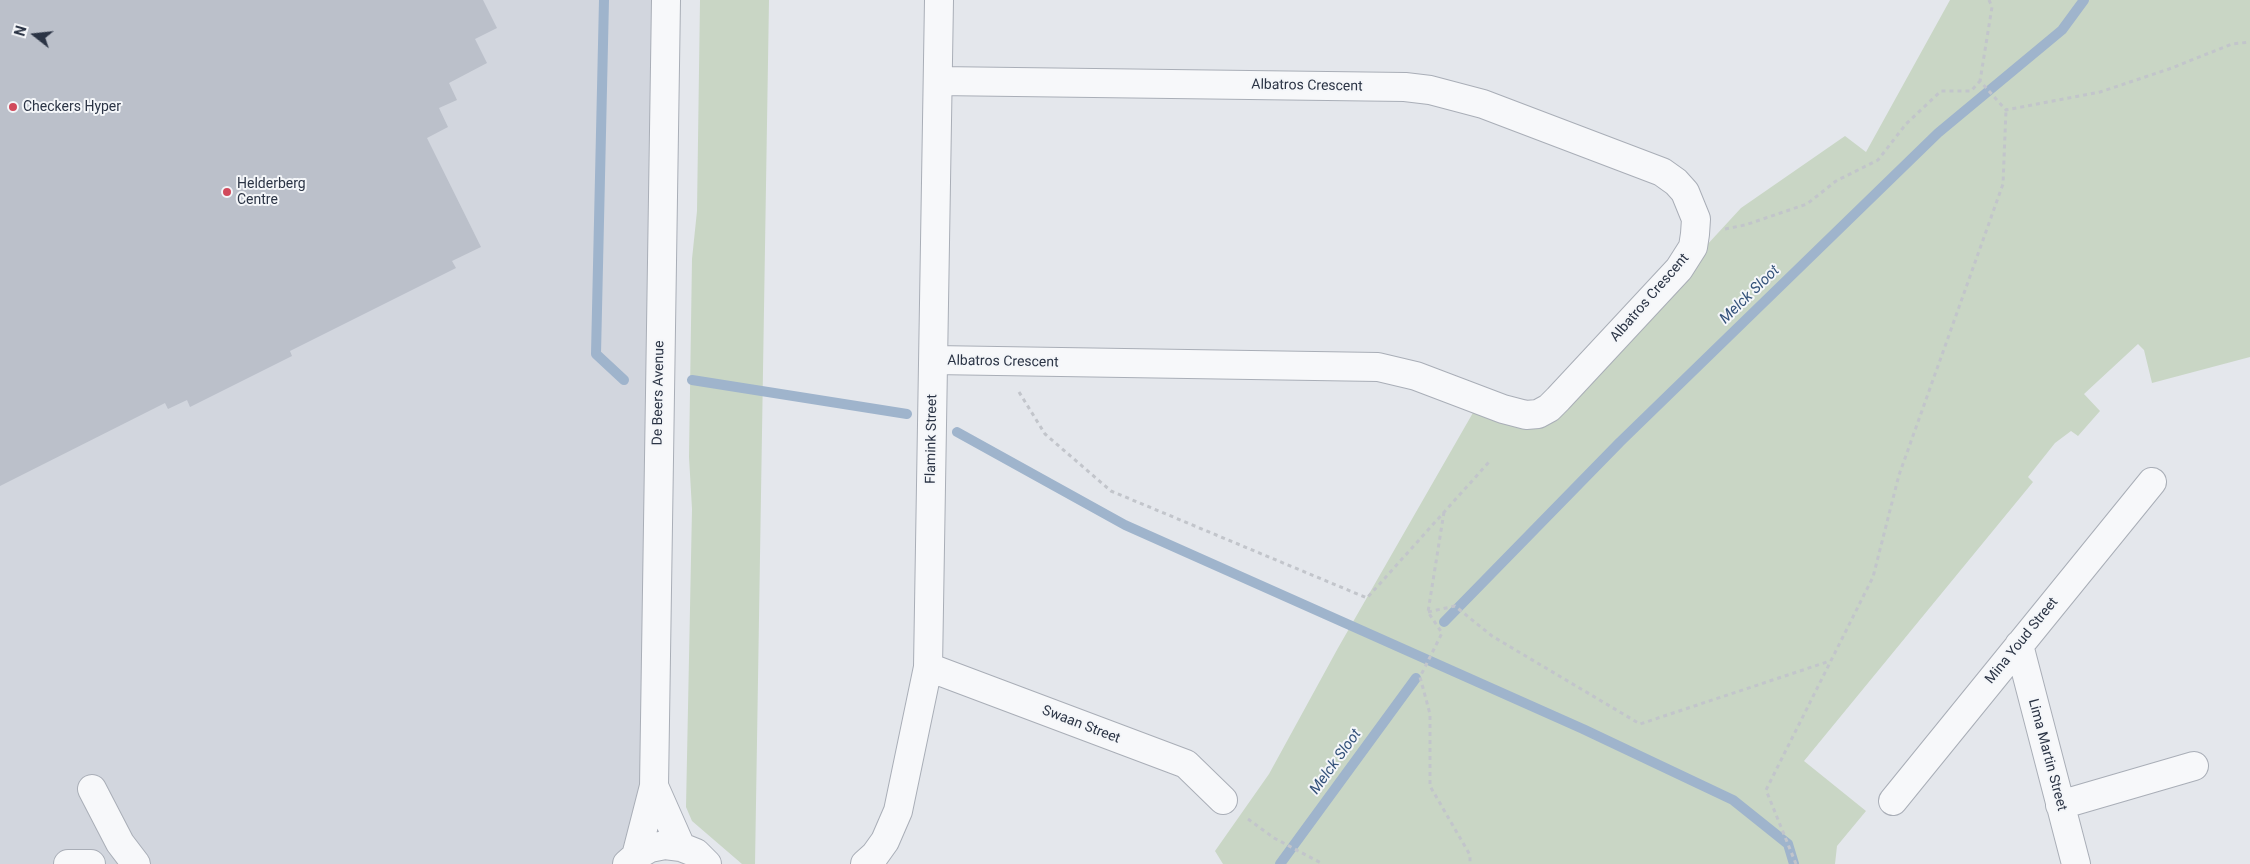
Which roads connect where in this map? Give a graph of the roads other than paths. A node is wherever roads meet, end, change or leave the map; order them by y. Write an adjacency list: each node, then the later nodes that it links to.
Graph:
1 (666, 0): 9 (street, De Beers Avenue)
2 (939, 0): 3 (street, Flamink Street)
3 (938, 81): 4 (street, Flamink Street); 4 (street, Albatros Crescent)
4 (934, 360): 7 (street, Flamink Street)
5 (2152, 482): 6 (street, Mina Youd Street)
6 (2019, 645): 12 (street, Mina Youd Street); 13 (street, Lima Martin Street)
7 (928, 667): 11 (street, Swaan Street); 20 (street, Flamink Street)
8 (2194, 766): 13 (street)
9 (654, 786): 14 (street, De Beers Avenue); 15 (street, De Beers Avenue)
10 (92, 789): 18 (street)
11 (1223, 800)
12 (1892, 801)
13 (2060, 805): 21 (street, Lima Martin Street)
14 (681, 847): 15 (street); 19 (street)
15 (631, 860)
16 (68, 864): 17 (street)
17 (91, 864)
18 (136, 864)
19 (707, 864)
20 (865, 864)
21 (2076, 864)

